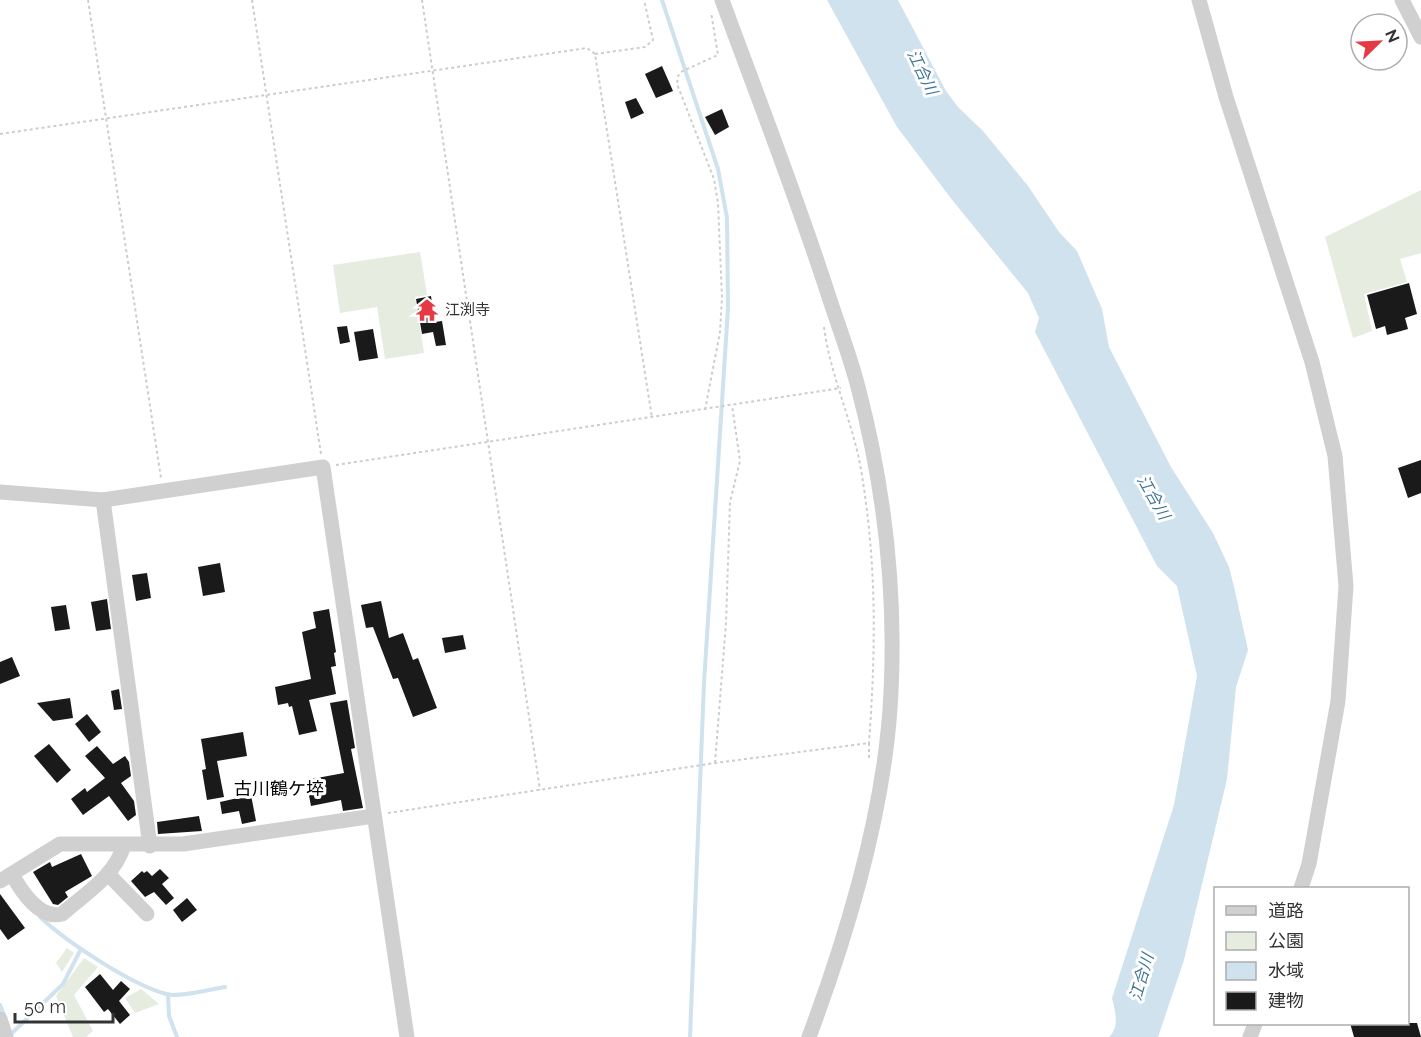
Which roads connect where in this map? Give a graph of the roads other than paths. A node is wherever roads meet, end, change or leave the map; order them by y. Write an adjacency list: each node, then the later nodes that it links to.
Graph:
1 (1199, 0): 13 (street)
2 (1402, 0): 4 (street)
3 (716, 6): 18 (street)
4 (1417, 19): 5 (street)
5 (1421, 37)
6 (0, 492): 7 (street)
7 (103, 500): 8 (street); 10 (street)
8 (374, 816): 10 (street); 17 (street)
9 (124, 845): 10 (street); 11 (street); 12 (street)
10 (150, 846)
11 (108, 874): 12 (street); 14 (street)
12 (6, 878)
13 (1301, 887)
14 (147, 914)
15 (0, 1019): 16 (street)
16 (6, 1037)
17 (407, 1037)
18 (809, 1037)

